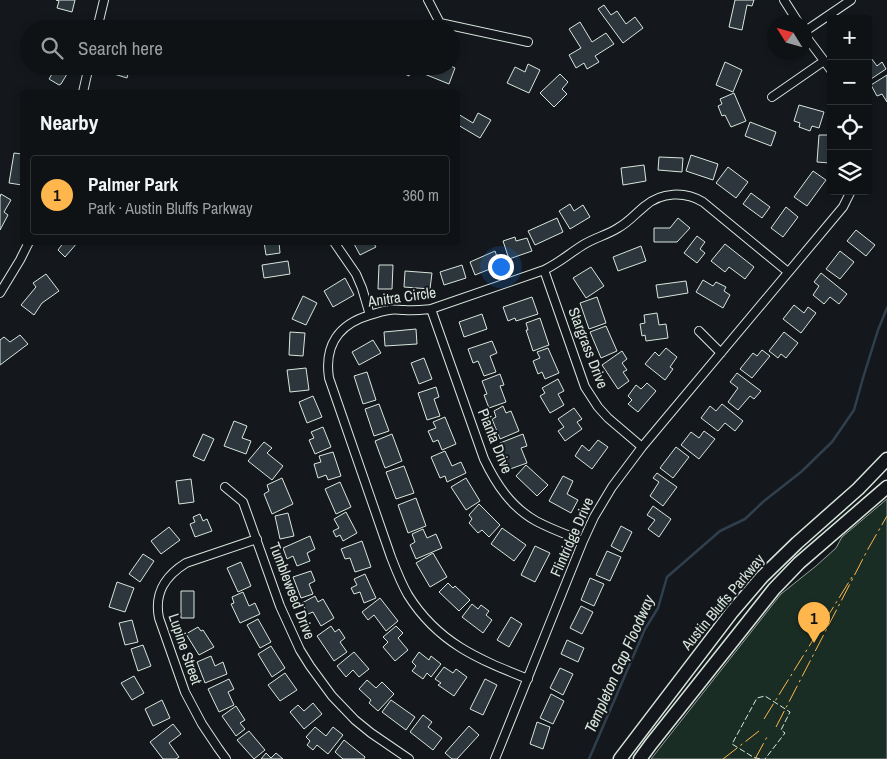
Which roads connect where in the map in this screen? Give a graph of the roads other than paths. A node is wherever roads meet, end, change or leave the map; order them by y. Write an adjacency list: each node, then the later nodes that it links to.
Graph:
1 (104, 0): 6 (street)
2 (428, 0): 7 (street)
3 (784, 0): 5 (street)
4 (851, 0): 9 (street)
5 (794, 15)
6 (99, 20)
7 (438, 20)
8 (460, 27): 10 (street)
9 (812, 27)
10 (528, 42)
11 (812, 44): 12 (street)
12 (824, 61): 13 (street); 16 (street)
13 (827, 65)
14 (87, 75): 15 (street)
15 (83, 90)
16 (772, 97)
17 (849, 195): 21 (street, Flintridge Drive)
18 (28, 245): 22 (street)
19 (336, 245): 24 (street)
20 (544, 270): 21 (street, Anitra Circle); 23 (street, Anitra Circle); 27 (street, Stargrass Drive)
21 (788, 272): 26 (street, Flintridge Drive)
22 (0, 293)
23 (431, 309): 24 (street, Anitra Circle); 32 (street, Pianta Drive)
24 (370, 315): 33 (street, Anitra Circle)
25 (699, 331): 26 (street)
26 (720, 353): 27 (street, Flintridge Drive)
27 (642, 447): 32 (street, Flintridge Drive)
28 (887, 459): 37 (main road, Austin Bluffs Parkway)
29 (226, 487): 31 (street, Tumbleweed Drive)
30 (887, 487): 38 (main road, Austin Bluffs Parkway)
31 (257, 539): 34 (street, Lupine Street); 35 (street, Tumbleweed Drive)
32 (583, 542): 33 (street, Flintridge Drive)
33 (528, 679): 36 (street, Flintridge Drive)
34 (226, 759)
35 (409, 759)
36 (495, 759)
37 (620, 759)
38 (640, 759)

